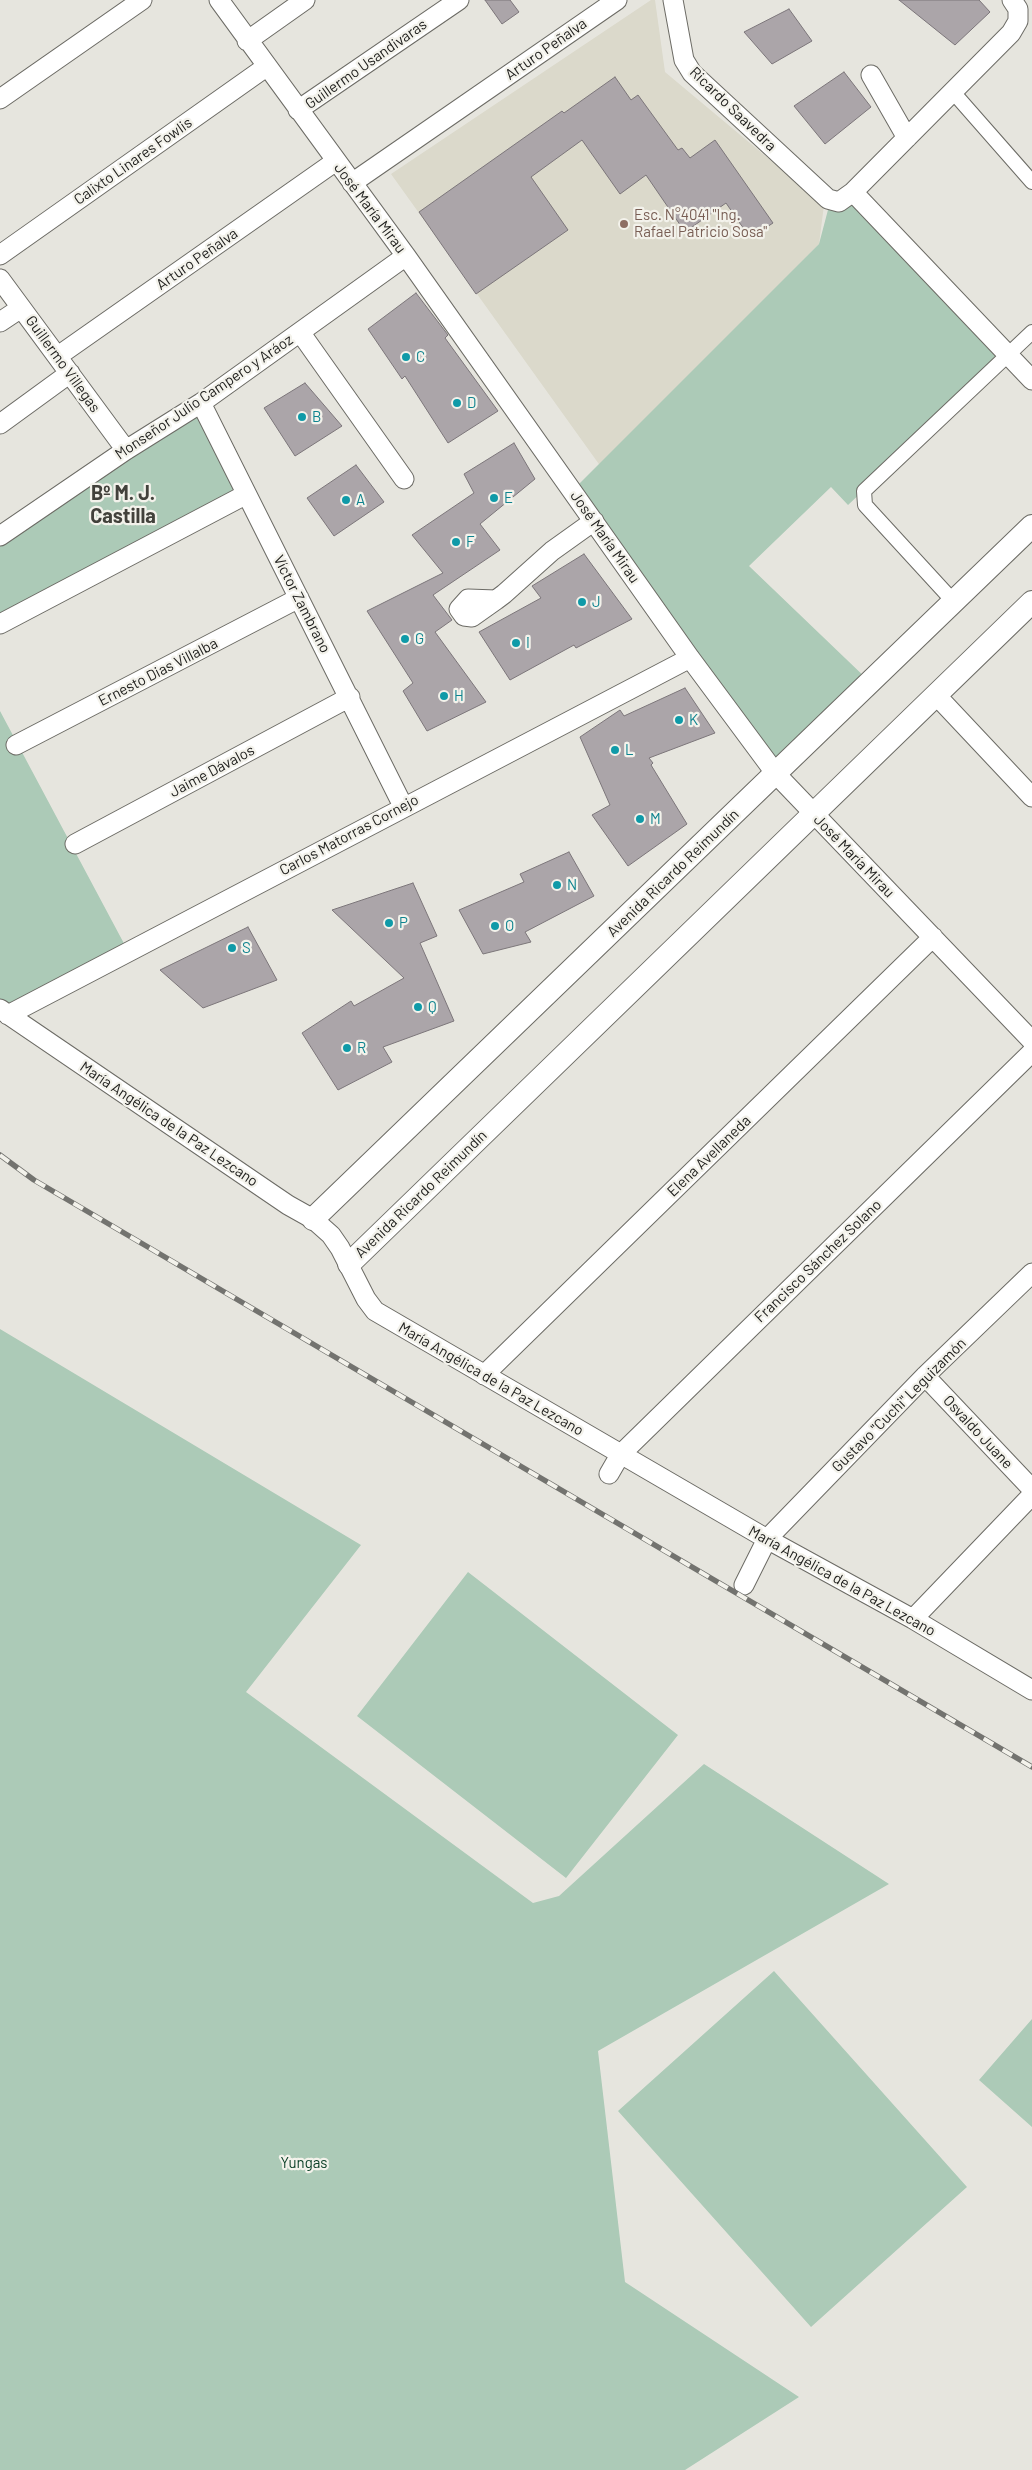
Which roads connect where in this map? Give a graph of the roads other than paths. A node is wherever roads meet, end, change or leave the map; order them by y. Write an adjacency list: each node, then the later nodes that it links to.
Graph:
1 (142, 0): 12 (street)
2 (219, 0): 8 (street, José María Mirau)
3 (305, 0): 8 (street)
4 (459, 0): 13 (street, Guillermo Usandivaras)
5 (617, 0): 17 (street, Arturo Peñalva)
6 (673, 0): 18 (street, Ricardo Saavedra)
7 (1012, 0): 11 (street)
8 (248, 40): 9 (street, José María Mirau)
9 (266, 67): 13 (street, José María Mirau); 19 (street, Calixto Linares Fowlis)
10 (870, 75): 14 (street)
11 (953, 92): 14 (street); 16 (street)
12 (0, 100)
13 (298, 110): 15 (street, José María Mirau)
14 (907, 138): 18 (street)
15 (336, 162): 17 (street, José María Mirau); 26 (street, Arturo Peñalva)
16 (1032, 182)
17 (352, 184): 20 (street, José María Mirau)
18 (853, 192): 27 (street)
19 (0, 255)
20 (406, 256): 24 (street, Monseñor Julio Campero y Aráoz); 35 (street, José María Mirau)
21 (0, 279): 22 (street, Guillermo Villegas)
22 (21, 308): 23 (street); 26 (street, Guillermo Villegas)
23 (0, 322)
24 (300, 332): 30 (street, Monseñor Julio Campero y Aráoz); 33 (street)
25 (1032, 332): 27 (street)
26 (58, 356): 28 (street, Guillermo Villegas)
27 (1007, 356): 29 (street); 40 (street)
28 (70, 373): 31 (street); 32 (street, Guillermo Villegas)
29 (1032, 380)
30 (201, 403): 32 (street, Monseñor Julio Campero y Aráoz); 34 (street, Víctor Zambrano)
31 (0, 424)
32 (126, 450): 37 (street, Monseñor Julio Campero y Aráoz)
33 (404, 479)
34 (246, 495): 38 (street, Víctor Zambrano); 42 (street)
35 (594, 522): 39 (street); 43 (street, José María Mirau)
36 (1032, 526): 40 (street, Avenida Ricardo Reimundín)
37 (0, 536)
38 (299, 598): 45 (street, Víctor Zambrano); 46 (street, Ernesto Dias Villalba)
39 (496, 600)
40 (954, 602): 47 (street, Avenida Ricardo Reimundín)
41 (1032, 602): 44 (street, Avenida Ricardo Reimundín)
42 (0, 624)
43 (690, 658): 47 (street, José María Mirau); 49 (street, Carlos Matorras Cornejo)
44 (936, 695): 48 (street); 50 (street, Avenida Ricardo Reimundín)
45 (350, 697): 49 (street, Víctor Zambrano); 51 (street, Jaime Dávalos)
46 (16, 745)
47 (776, 774): 50 (street, José María Mirau); 56 (street, Avenida Ricardo Reimundín)
48 (1032, 797)
49 (403, 806): 53 (street, Carlos Matorras Cornejo)
50 (812, 814): 52 (street, José María Mirau); 57 (street, Avenida Ricardo Reimundín)
51 (75, 844)
52 (933, 937): 54 (street, José María Mirau); 59 (street, Elena Avellaneda)
53 (4, 1012): 56 (street, María Angélica de la Paz Lezcano)
54 (1032, 1040)
55 (1032, 1052): 61 (street, Francisco Sánchez Solano)
56 (313, 1219): 57 (street, María Angélica de la Paz Lezcano)
57 (349, 1264): 59 (street, María Angélica de la Paz Lezcano)
58 (1032, 1274): 60 (street, Gustavo "Cuchi" Leguizamón)
59 (484, 1375): 61 (street, María Angélica de la Paz Lezcano)
60 (925, 1376): 63 (street, Osvaldo Juane); 65 (street, Gustavo "Cuchi" Leguizamón)
61 (620, 1454): 62 (street, Francisco Sánchez Solano); 65 (street, María Angélica de la Paz Lezcano)
62 (609, 1474)
63 (1032, 1489)
64 (1032, 1495): 67 (street)
65 (767, 1539): 66 (street, Gustavo "Cuchi" Leguizamón); 67 (street, María Angélica de la Paz Lezcano)
66 (744, 1586)
67 (913, 1619): 68 (street, María Angélica de la Paz Lezcano)
68 (1032, 1690)

